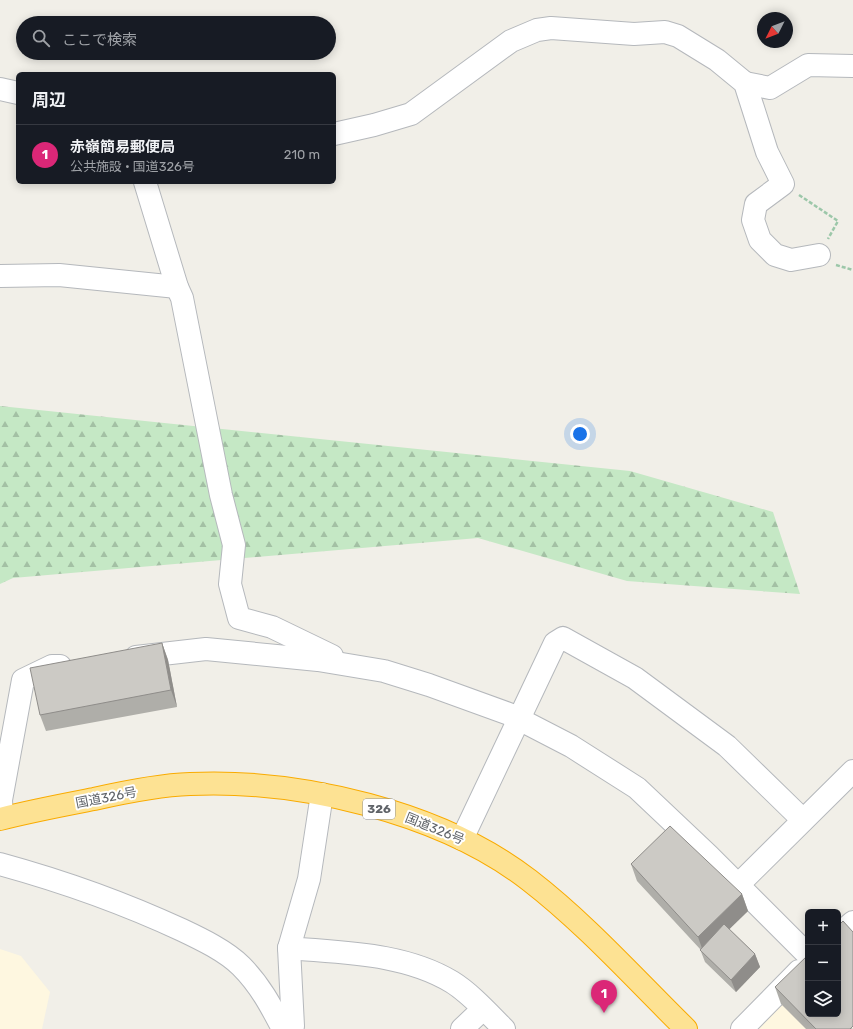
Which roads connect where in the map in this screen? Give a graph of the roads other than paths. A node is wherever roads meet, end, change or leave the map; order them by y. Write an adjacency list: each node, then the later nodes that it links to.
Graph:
1 (853, 66): 2 (street)
2 (745, 83): 5 (street); 7 (street)
3 (0, 89): 4 (street)
4 (16, 93)
5 (336, 134)
6 (146, 184): 9 (street)
7 (818, 255)
8 (0, 276): 9 (street)
9 (177, 287): 12 (street)
10 (114, 659): 12 (street)
11 (83, 663): 16 (street)
12 (350, 665): 13 (street)
13 (519, 719): 17 (street); 18 (street); 20 (street)
14 (853, 771): 17 (street)
15 (322, 794): 16 (highway, 国道326号 / 326); 18 (highway, 国道326号 / 326); 23 (street)
16 (1, 818)
17 (803, 820): 20 (street)
18 (462, 839): 31 (highway, 国道326号 / 326)
19 (0, 864): 27 (street)
20 (738, 885): 24 (street)
21 (853, 922): 22 (street)
22 (841, 932)
23 (289, 948): 26 (street); 28 (street)
24 (805, 952)
25 (805, 965): 32 (street)
26 (483, 1009): 29 (street); 30 (street)
27 (283, 1029)
28 (291, 1029)
29 (462, 1029)
30 (504, 1029)
31 (686, 1029)
32 (742, 1029)

